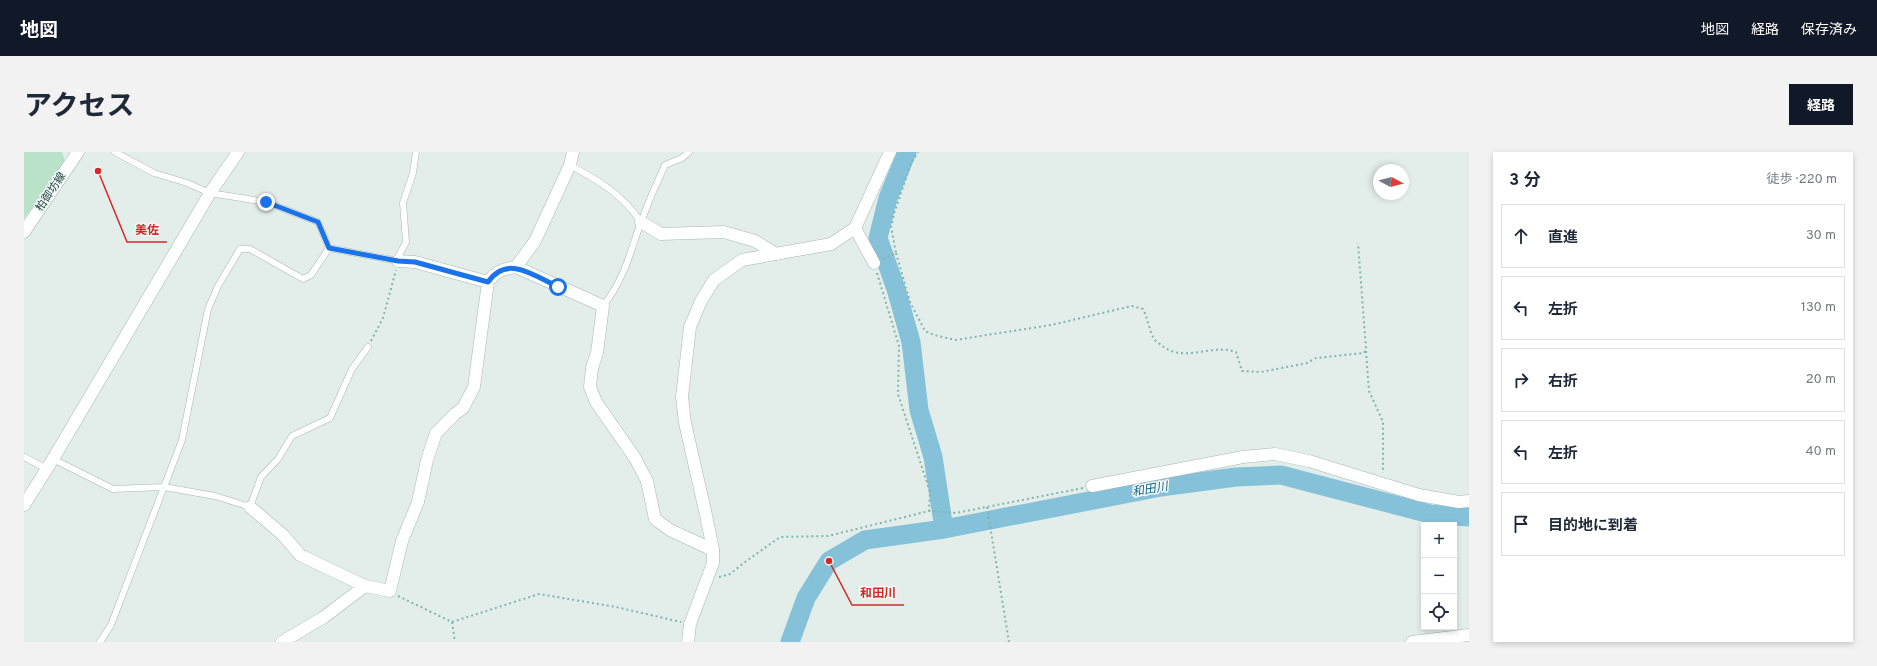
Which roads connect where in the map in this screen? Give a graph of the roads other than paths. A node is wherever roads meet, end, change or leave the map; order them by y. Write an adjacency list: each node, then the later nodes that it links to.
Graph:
1 (78, 152): 12 (street, 柏御坊線)
2 (115, 152): 9 (lane)
3 (238, 152): 9 (street)
4 (416, 152): 15 (lane)
5 (573, 152): 8 (street)
6 (689, 152): 10 (lane)
7 (890, 152): 11 (street)
8 (570, 165): 10 (lane); 17 (street)
9 (210, 193): 13 (lane); 22 (street)
10 (641, 222): 14 (street); 19 (lane)
11 (855, 228): 14 (street); 16 (street)
12 (24, 232)
13 (329, 248): 15 (lane); 24 (lane)
14 (776, 254): 28 (street)
15 (397, 261): 18 (street)
16 (874, 263)
17 (516, 267): 18 (street); 19 (street)
18 (488, 282): 29 (street)
19 (603, 306): 28 (street)
20 (368, 347): 27 (lane)
21 (24, 457): 22 (lane)
22 (50, 464): 24 (lane); 26 (street)
23 (1092, 486): 25 (street)
24 (164, 487): 27 (lane); 31 (lane)
25 (1469, 501)
26 (24, 505)
27 (250, 507): 29 (street)
28 (713, 550): 33 (street)
29 (365, 586): 32 (street)
30 (1469, 635): 34 (street)
31 (100, 642)
32 (282, 642)
33 (688, 642)
34 (1412, 642)

